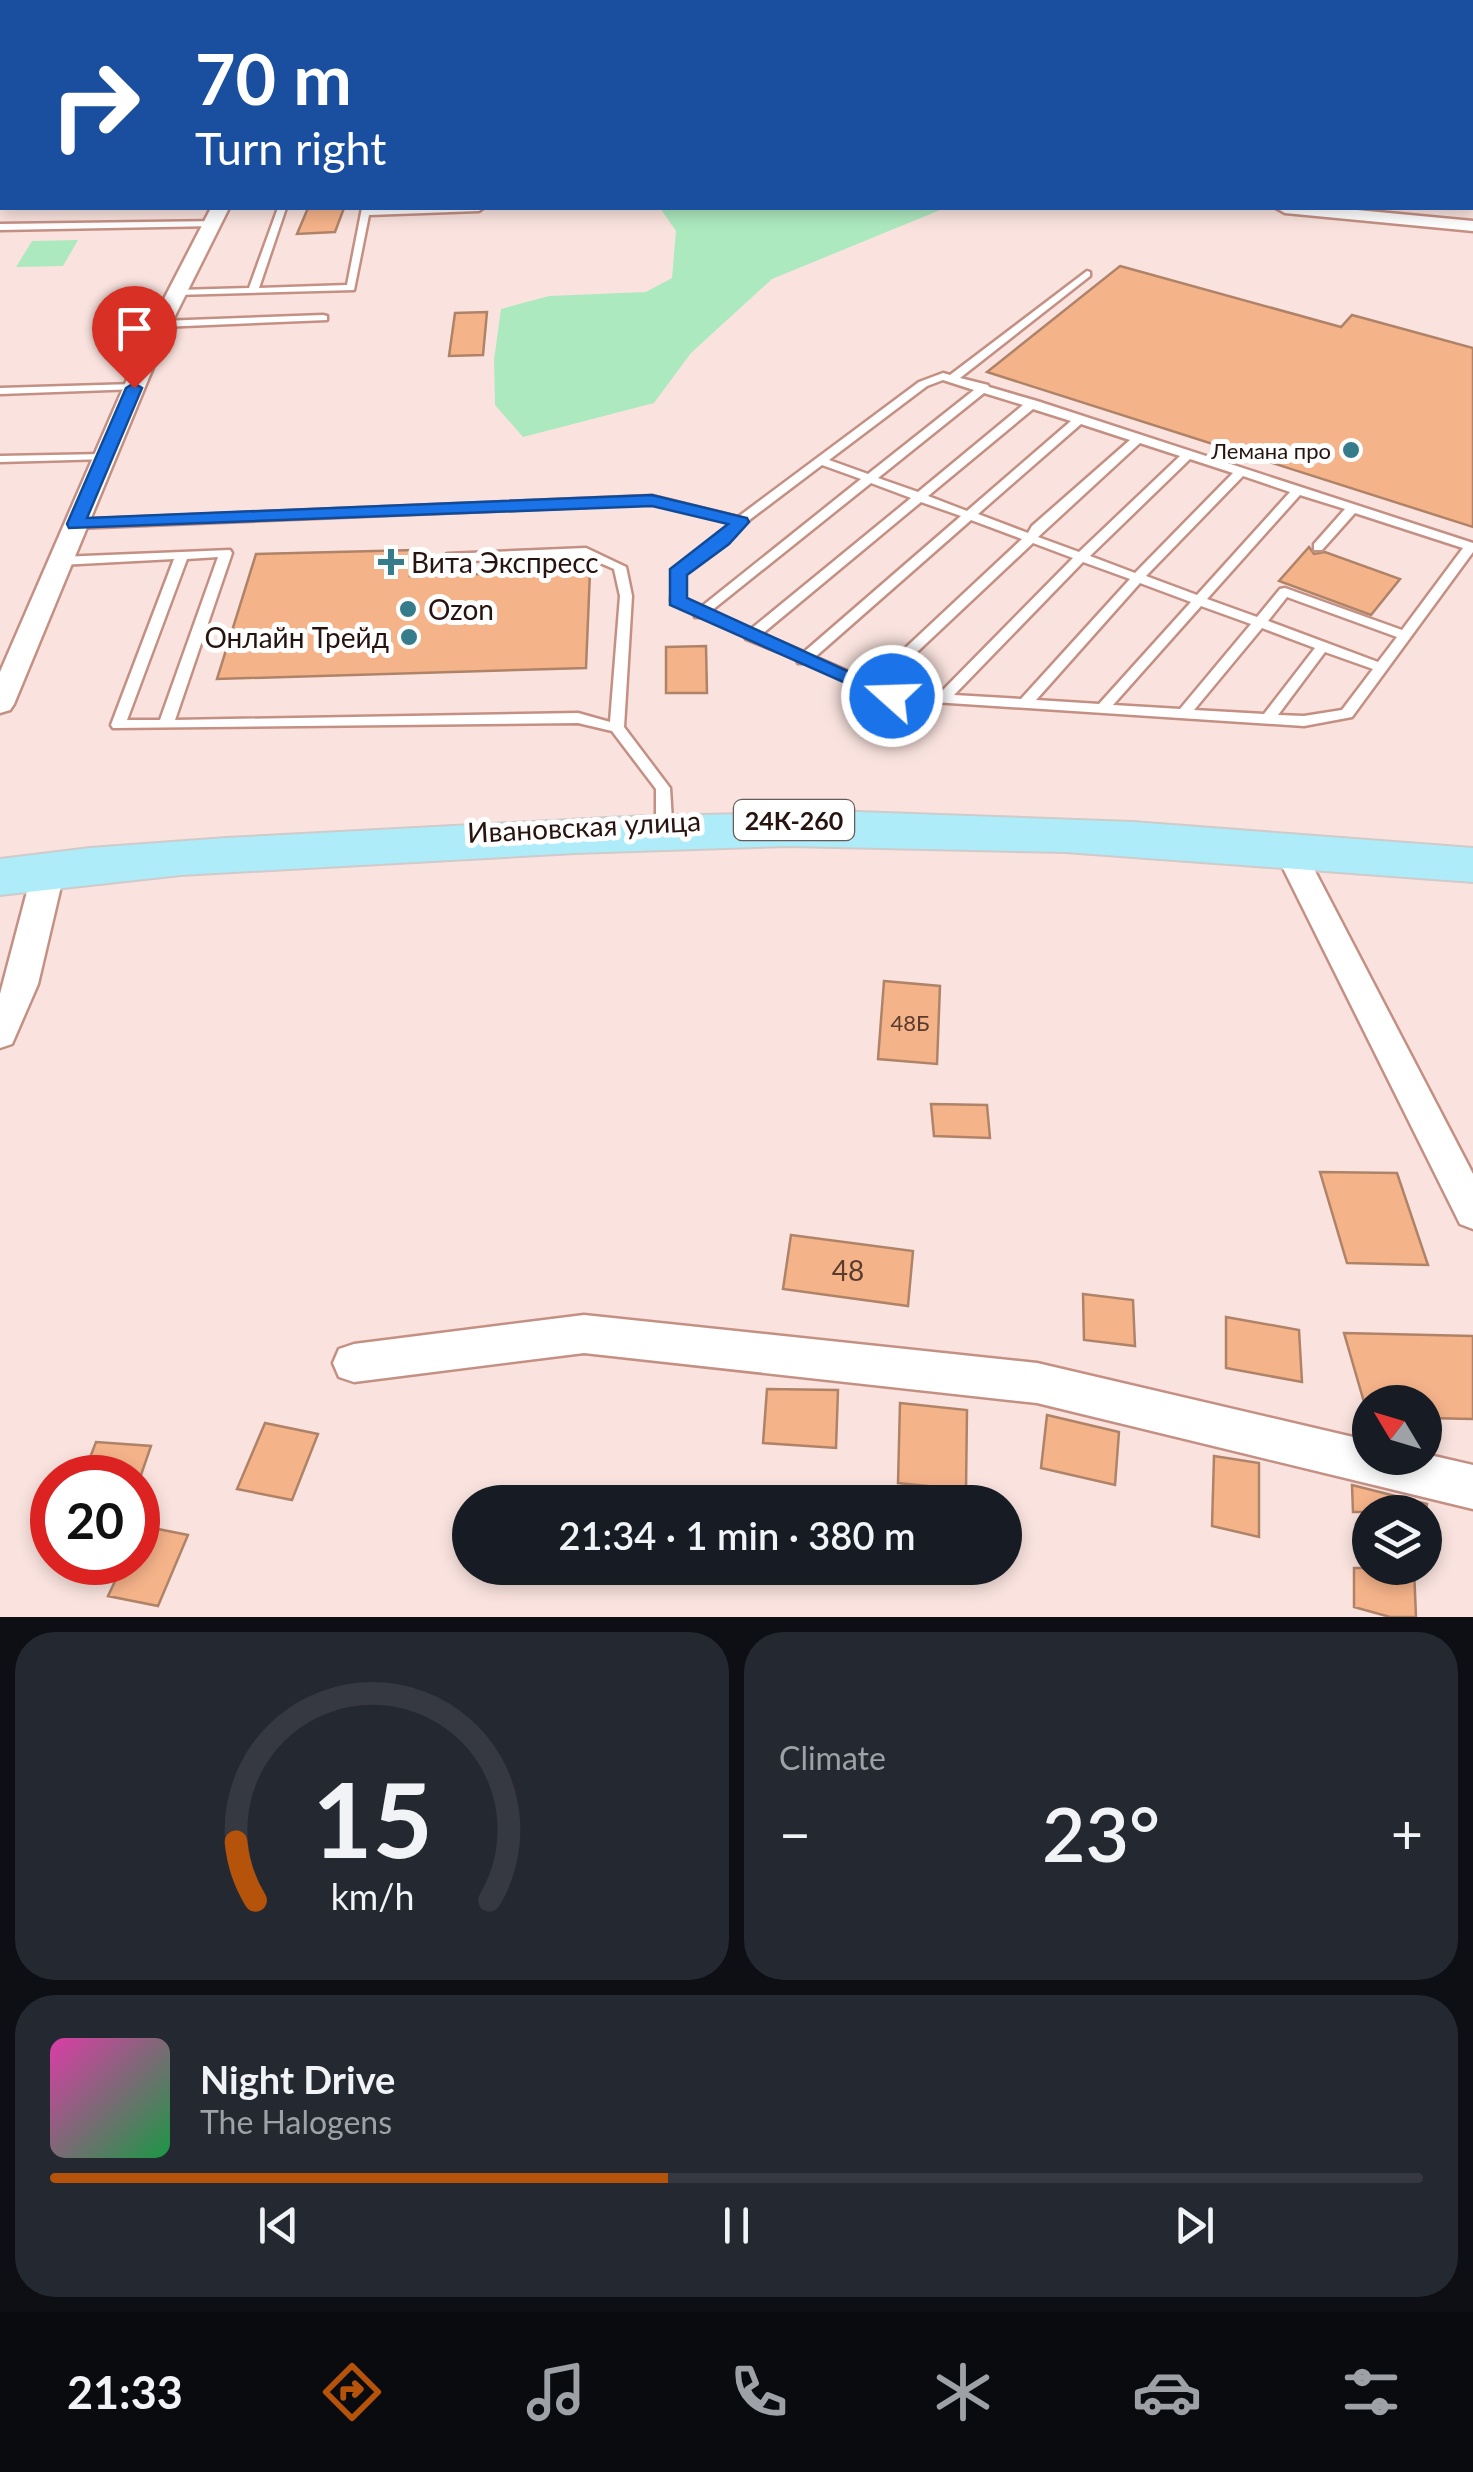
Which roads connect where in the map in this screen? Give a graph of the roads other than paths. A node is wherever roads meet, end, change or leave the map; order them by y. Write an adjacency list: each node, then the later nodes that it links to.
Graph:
1 (281, 210): 8 (lane)
2 (365, 210): 8 (lane)
3 (1307, 210): 5 (street)
4 (218, 215): 6 (lane); 9 (street)
5 (1473, 226)
6 (0, 227)
7 (1087, 274): 12 (lane)
8 (252, 291): 9 (lane)
9 (178, 293): 11 (street)
10 (322, 318): 11 (lane)
11 (162, 324): 14 (street)
12 (953, 378): 13 (lane); 22 (lane)
13 (984, 387): 16 (lane); 24 (lane)
14 (134, 388): 15 (lane); 20 (street)
15 (0, 392)
16 (1032, 403): 17 (lane); 26 (lane)
17 (1080, 418): 18 (lane); 28 (lane)
18 (1139, 438): 19 (lane); 31 (lane)
19 (1189, 454): 23 (lane); 36 (lane)
20 (104, 458): 21 (lane); 30 (street)
21 (0, 459)
22 (822, 460): 24 (lane); 29 (lane)
23 (1242, 472): 25 (lane); 38 (lane)
24 (869, 480): 26 (lane); 40 (lane)
25 (1298, 490): 27 (lane); 39 (lane)
26 (917, 498): 28 (lane); 43 (lane)
27 (1353, 508): 32 (lane); 33 (lane)
28 (970, 517): 31 (lane); 45 (lane)
29 (740, 522): 30 (lane); 40 (lane)
30 (76, 524): 37 (street)
31 (1030, 540): 36 (lane); 47 (lane)
32 (1472, 547): 42 (lane)
33 (1318, 548)
34 (182, 555): 37 (lane); 54 (lane); 54 (lane)
35 (447, 558): 55 (lane)
36 (1083, 559): 38 (lane); 49 (lane)
37 (60, 561): 48 (street)
38 (1139, 580): 39 (lane); 50 (lane)
39 (1198, 601): 41 (lane); 51 (lane)
40 (700, 614): 43 (lane)
41 (1258, 623): 42 (lane); 44 (lane); 52 (lane)
42 (1403, 635): 46 (lane)
43 (750, 636): 45 (lane)
44 (1322, 647): 46 (lane); 53 (lane)
45 (803, 660): 47 (lane)
46 (1379, 667): 53 (lane)
47 (870, 689): 49 (lane)
48 (2, 692)
49 (942, 700): 50 (lane)
50 (1024, 705): 51 (lane)
51 (1102, 709): 52 (lane)
52 (1183, 714): 53 (lane)
53 (1268, 718)
54 (166, 724): 55 (lane)
55 (617, 728): 56 (lane)
56 (664, 821): 57 (main road, Ивановская улица / 24К-260); 59 (main road, Ивановская улица / 24К-260)
57 (1473, 842)
58 (1288, 848): 59 (main road, 24К-260); 61 (main road, 24К-260); 65 (street)
59 (114, 859): 60 (main road, 24К-260); 62 (main road, 24К-260)
60 (0, 865)
61 (1473, 865)
62 (49, 869): 63 (main road, 24К-260); 64 (street)
63 (0, 877)
64 (0, 1034)
65 (1473, 1212)
66 (354, 1363): 67 (street)
67 (1473, 1487)

